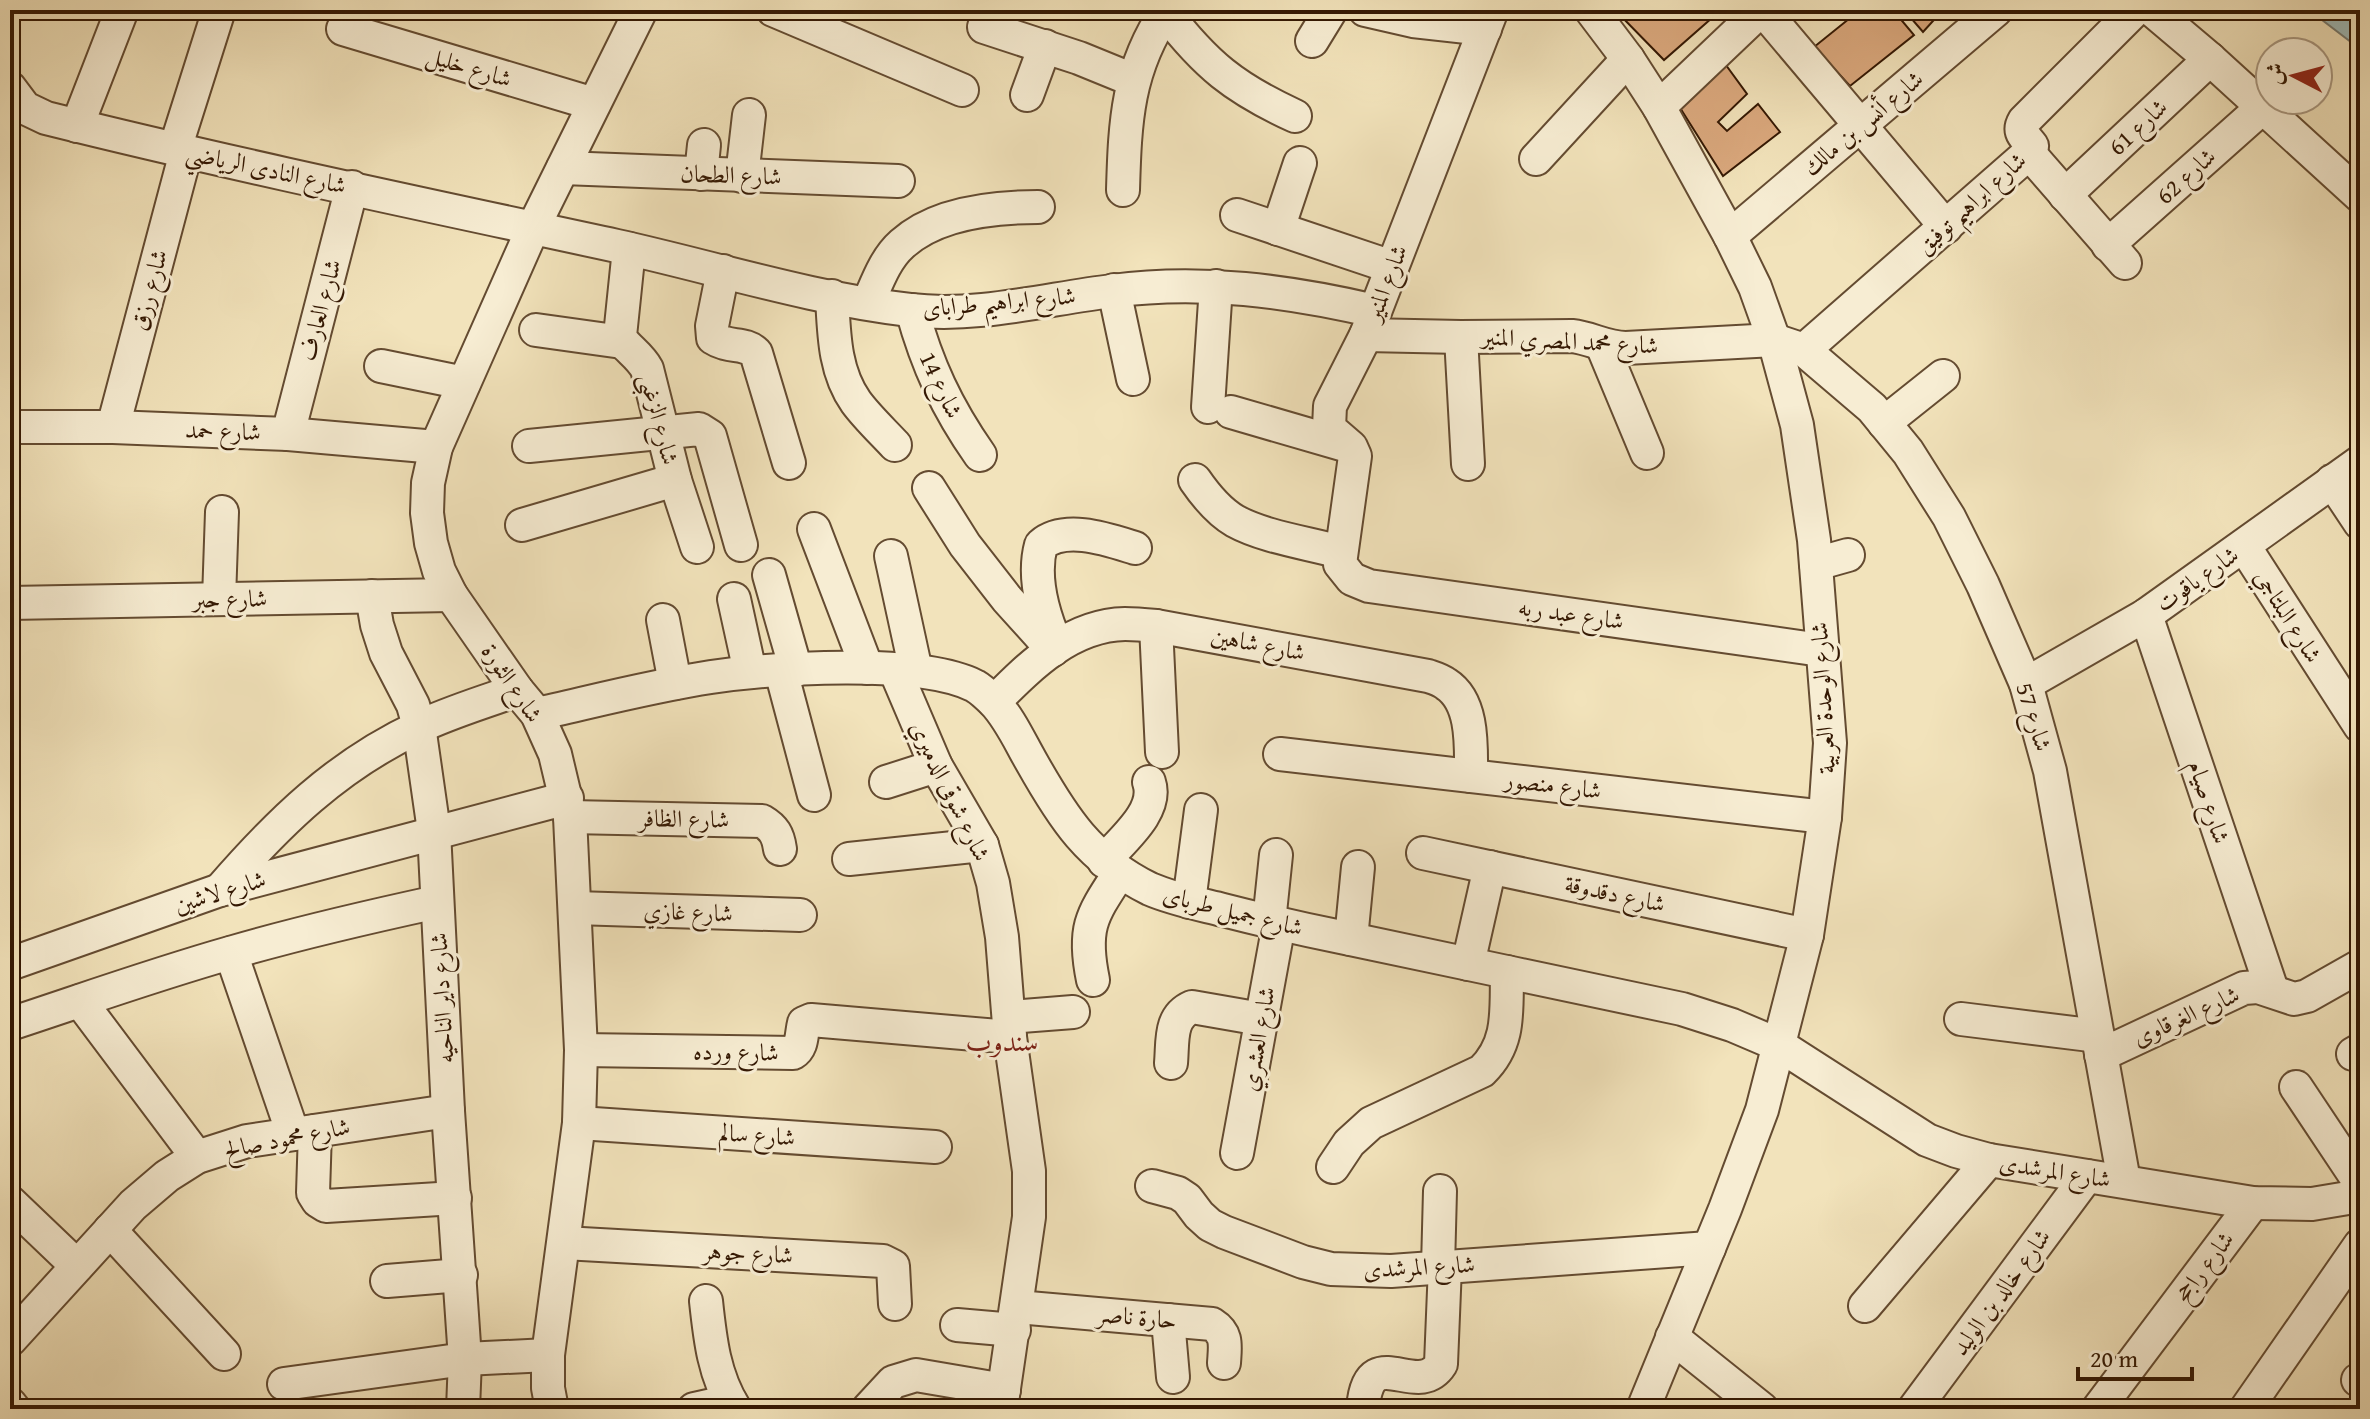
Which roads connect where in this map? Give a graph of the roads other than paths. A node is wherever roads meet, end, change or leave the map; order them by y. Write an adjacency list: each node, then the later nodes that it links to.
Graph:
1 (122, 10): 33 (street)
2 (219, 10): 34 (street, شارع رزق)
3 (641, 10): 26 (street, شارع الثورة)
4 (773, 10): 14 (street)
5 (1331, 10): 17 (street)
6 (1365, 10): 13 (street)
7 (1591, 10): 19 (street, شارع الوحدة العربية)
8 (1762, 10): 27 (street); 32 (street)
9 (1996, 10): 32 (street, شارع أنس بن مالك)
10 (2135, 10): 35 (street, شارع ابراهيم توفيق)
11 (2152, 10): 20 (street)
12 (1166, 11): 21 (street); 29 (street)
13 (1488, 19): 52 (street, شارع المنير)
14 (832, 21): 23 (street)
15 (360, 25): 26 (street, شارع خليل)
16 (984, 27): 18 (street)
17 (1312, 41)
18 (1045, 46): 21 (street); 24 (street)
19 (1628, 59): 27 (street, شارع الوحدة العربية); 36 (street)
20 (2210, 59): 25 (street); 43 (street, شارع 61)
21 (1133, 80): 42 (street)
22 (10, 88): 33 (street, شارع النادى الرياضي)
23 (962, 90)
24 (1027, 95)
25 (2254, 99)
26 (594, 104): 38 (street, شارع الثورة)
27 (1659, 107): 50 (street, شارع الوحدة العربية)
28 (749, 115): 39 (street)
29 (1295, 116)
30 (2254, 116): 43 (street, شارع 62)
31 (2273, 116): 44 (street)
32 (1860, 125): 47 (street); 50 (street, شارع أنس بن مالك)
33 (77, 126): 34 (street, شارع النادى الرياضي)
34 (181, 151): 41 (street, شارع النادى الرياضي); 72 (street, شارع رزق)
35 (2029, 153): 43 (street); 47 (street, شارع ابراهيم توفيق)
36 (1536, 159)
37 (1300, 163): 49 (street)
38 (563, 168): 39 (street, شارع الطحان); 48 (street, شارع الثورة)
39 (742, 176): 40 (street, شارع الطحان)
40 (898, 181)
41 (352, 187): 48 (street, شارع النادى الرياضي); 74 (street, شارع العارف)
42 (1123, 190)
43 (2065, 195)
44 (2360, 196)
45 (1038, 207): 57 (street)
46 (1237, 215): 49 (street)
47 (1946, 227): 65 (street, شارع ابراهيم توفيق)
48 (533, 228): 51 (street, شارع ابراهيم طراباى); 69 (street, شارع الثورة)
49 (1278, 229): 52 (street)
50 (1730, 236): 62 (street, شارع الوحدة العربية)
51 (629, 249): 53 (street, شارع ابراهيم طراباى); 63 (street)
52 (1392, 267): 59 (street, شارع المنير)
53 (723, 271): 56 (street, شارع ابراهيم طراباى); 82 (street)
54 (1216, 286): 55 (street, شارع ابراهيم طراباى); 59 (street, شارع ابراهيم طراباى); 78 (street)
55 (1114, 290): 58 (street, شارع ابراهيم طراباى); 68 (street)
56 (832, 296): 57 (street, شارع ابراهيم طراباى); 75 (street)
57 (868, 303): 58 (street, شارع ابراهيم طراباى)
58 (912, 310): 80 (street, شارع 14)
59 (1370, 323): 61 (street, شارع محمد المصري المنير); 78 (street, شارع المنير)
60 (536, 330): 63 (street)
61 (1461, 337): 64 (street, شارع محمد المصري المنير); 83 (street)
62 (1774, 340): 64 (street, شارع محمد المصري المنير); 65 (street, شارع 57); 99 (street, شارع الوحدة العربية)
63 (622, 342): 73 (street, شارع الزغبى)
64 (1602, 345): 79 (street)
65 (1804, 350): 70 (street, شارع 57)
66 (381, 366): 69 (street)
67 (1943, 376): 70 (street)
68 (1133, 379)
69 (464, 383): 77 (street, شارع الثورة)
70 (1884, 423): 114 (street, شارع 57)
71 (10, 427): 72 (street, شارع حمد)
72 (113, 427): 74 (street, شارع حمد)
73 (662, 432): 76 (street); 84 (street, شارع الزغبى); 92 (street)
74 (288, 434): 77 (street, شارع حمد)
75 (895, 445)
76 (529, 446)
77 (436, 447): 101 (street, شارع الثورة)
78 (1351, 447): 96 (street)
79 (1647, 453)
80 (980, 455)
81 (2360, 462): 86 (street, شارع ياقوت)
82 (789, 463)
83 (1468, 464)
84 (675, 480): 90 (street); 94 (street, شارع الزغبى)
85 (1195, 480): 96 (street)
86 (2332, 481): 89 (street); 93 (street, شارع ياقوت)
87 (929, 488): 109 (street)
88 (222, 512): 103 (street)
89 (2360, 523)
90 (522, 525)
91 (814, 529): 111 (street)
92 (741, 545)
93 (2244, 546): 106 (street, شارع ياقوت); 118 (street, شارع البلتاجي)
94 (697, 547)
95 (1135, 548): 109 (street)
96 (1340, 552): 110 (street, شارع عبد ربه)
97 (1848, 555): 99 (street)
98 (891, 556): 111 (street)
99 (1816, 564): 110 (street, شارع الوحدة العربية)
100 (769, 575): 112 (street)
101 (451, 595): 102 (street, شارع جبر); 115 (street, شارع الثورة)
102 (372, 596): 103 (street, شارع جبر); 117 (street, شارع داير الناحيه)
103 (219, 599): 105 (street, شارع جبر)
104 (734, 599): 112 (street)
105 (10, 603)
106 (2146, 615): 114 (street, شارع ياقوت); 152 (street, شارع صيام)
107 (663, 620): 113 (street)
108 (1156, 626): 109 (street, شارع شاهين); 119 (street); 122 (street, شارع شاهين)
109 (1055, 648): 116 (street, شارع شاهين)
110 (1821, 650): 128 (street, شارع الوحدة العربية)
111 (893, 670): 112 (street, شارع جميل طرباى); 116 (street, شارع جميل طرباى); 121 (street, شارع شوقى الدميري)
112 (776, 671): 113 (street, شارع جميل طرباى); 125 (street)
113 (675, 683): 115 (street, شارع جميل طرباى)
114 (2026, 684): 160 (street, شارع 57)
115 (527, 702): 117 (street, شارع جميل طرباى); 126 (street, شارع الثورة)
116 (994, 702): 135 (street, شارع جميل طرباى)
117 (419, 726): 129 (street, شارع داير الناحيه); 138 (street, شارع جميل طرباى)
118 (2360, 726)
119 (1162, 752)
120 (1280, 754): 122 (street, شارع منصور)
121 (936, 766): 123 (street); 130 (street, شارع شوقى الدميري)
122 (1471, 776): 128 (street, شارع منصور)
123 (886, 782)
124 (1149, 782): 135 (street)
125 (814, 795)
126 (569, 808): 129 (street, شارع الظافر); 131 (street, شارع الظافر); 141 (street, شارع الثورة)
127 (1201, 810): 140 (street)
128 (1825, 817): 144 (street, شارع الوحدة العربية)
129 (434, 831): 138 (street, شارع لاشين); 139 (street, شارع داير الناحيه)
130 (982, 845): 134 (street); 158 (street, شارع شوقى الدميري)
131 (780, 849)
132 (1423, 853): 137 (street, شارع دقدوقة)
133 (1276, 855): 143 (street, شارع العشري)
134 (849, 859)
135 (1112, 866): 140 (street, شارع جميل طرباى); 151 (street)
136 (1358, 867): 145 (street)
137 (1490, 867): 144 (street, شارع دقدوقة); 148 (street)
138 (220, 890): 147 (street, شارع لاشين)
139 (437, 902): 146 (street); 164 (street, شارع داير الناحيه)
140 (1189, 902): 143 (street, شارع جميل طرباى)
141 (575, 908): 142 (street, شارع غازي); 161 (street, شارع الثورة)
142 (800, 915)
143 (1274, 923): 145 (street, شارع جميل طرباى); 155 (street, شارع العشري)
144 (1807, 935): 159 (street, شارع الوحدة العربية)
145 (1351, 939): 148 (street, شارع جميل طرباى)
146 (231, 953): 153 (street); 166 (street)
147 (10, 964)
148 (1468, 964): 150 (street, شارع جميل طرباى)
149 (2360, 966): 152 (street, شارع الغرقاوى)
150 (1507, 972): 159 (street, شارع جميل طرباى); 171 (street)
151 (1093, 980)
152 (2272, 990): 160 (street, شارع الغرقاوى)
153 (80, 1001): 157 (street); 169 (street)
154 (1073, 1012): 158 (street)
155 (1261, 1019): 162 (street); 168 (street, شارع العشري)
156 (1961, 1019): 160 (street)
157 (10, 1024)
158 (1010, 1027): 161 (street, شارع ورده); 192 (street, شارع شوقى الدميري)
159 (1779, 1045): 170 (street, شارع المرشدى); 184 (street, شارع الوحدة العربية)
160 (2100, 1045): 173 (street, شارع 57)
161 (581, 1050): 165 (street, شارع الثورة)
162 (1171, 1063)
163 (2296, 1087): 174 (street)
164 (448, 1111): 166 (street, شارع محمود صالح); 178 (street, شارع داير الناحيه)
165 (579, 1123): 167 (street, شارع سالم); 182 (street, شارع الثورة)
166 (304, 1132): 169 (street, شارع محمود صالح); 178 (street)
167 (935, 1147)
168 (1237, 1153)
169 (197, 1157): 181 (street, شارع محمود صالح)
170 (1989, 1160): 172 (street, شارع المرشدى); 191 (street)
171 (1333, 1167)
172 (2087, 1176): 173 (street, شارع المرشدى); 213 (street, شارع خالد بن الوليد)
173 (2124, 1181): 180 (street, شارع المرشدى)
174 (2360, 1183)
175 (1152, 1186): 186 (street, شارع المرشدى)
176 (1440, 1191): 186 (street)
177 (2360, 1196): 180 (street, شارع المرشدى)
178 (455, 1198): 187 (street, شارع داير الناحيه)
179 (10, 1202): 185 (street)
180 (2253, 1203): 214 (street, شارع راجح)
181 (110, 1230): 185 (street, شارع محمود صالح); 197 (street)
182 (564, 1243): 190 (street, شارع جوهر); 198 (street, شارع الثورة)
183 (2360, 1245): 215 (street)
184 (1709, 1248): 186 (street, شارع المرشدى); 195 (street, شارع الوحدة العربية)
185 (77, 1266): 196 (street, شارع محمود صالح)
186 (1442, 1267): 211 (street)
187 (461, 1275): 188 (street); 199 (street, شارع داير الناحيه)
188 (387, 1281)
189 (706, 1301): 206 (street)
190 (895, 1304)
191 (1865, 1306)
192 (1015, 1318): 193 (street, حارة ناصر); 194 (street, حارة ناصر); 204 (street, شارع شوقى الدميري)
193 (1168, 1320): 200 (street, حارة ناصر); 201 (street)
194 (957, 1325)
195 (1672, 1337): 205 (street); 212 (street, شارع الوحدة العربية)
196 (10, 1340)
197 (224, 1354)
198 (548, 1355): 199 (street); 208 (street, شارع الثورة)
199 (465, 1359): 202 (street); 207 (street, شارع داير الناحيه)
200 (1224, 1363)
201 (1173, 1377)
202 (284, 1384)
203 (953, 1396): 204 (street); 210 (street)
204 (1005, 1403)
205 (1743, 1403)
206 (732, 1405): 209 (street)
207 (463, 1409)
208 (552, 1409)
209 (694, 1409)
210 (868, 1409)
211 (1363, 1409)
212 (1643, 1409)
213 (1914, 1409)
214 (2098, 1409)
215 (2246, 1409)

